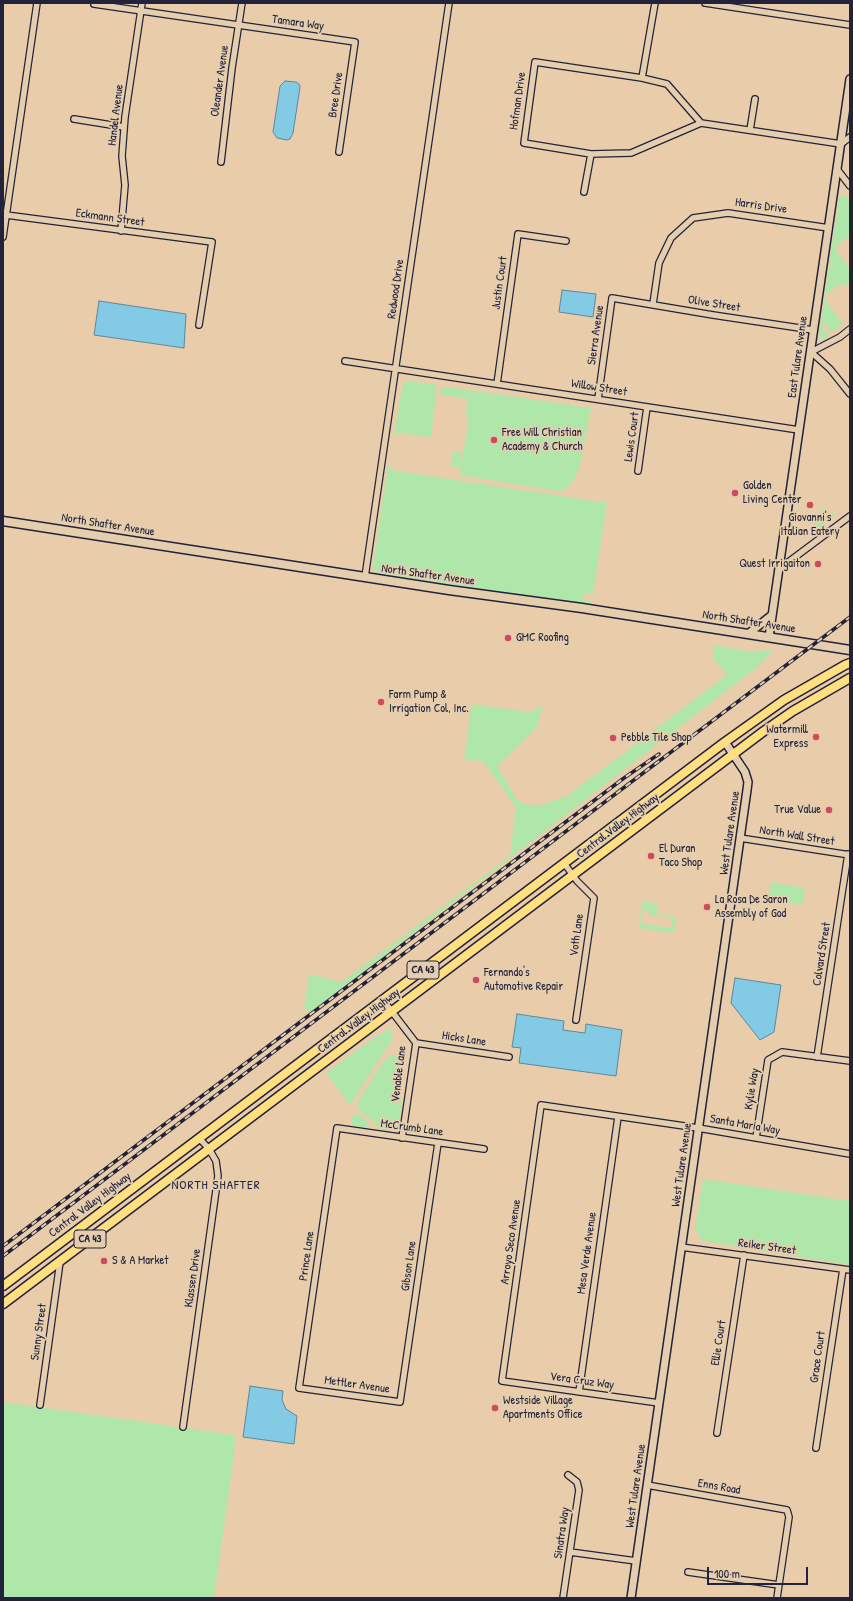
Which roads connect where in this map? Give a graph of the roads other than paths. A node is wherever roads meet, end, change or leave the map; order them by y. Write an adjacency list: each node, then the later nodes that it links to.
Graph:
1 (37, 3): 27 (street)
2 (142, 3): 8 (street, Handel Avenue)
3 (242, 3): 10 (street, Oleander Avenue)
4 (449, 3): 39 (street, Redwood Drive)
5 (655, 3): 12 (street)
6 (705, 3): 9 (street)
7 (94, 4): 8 (street, Tamara Way)
8 (141, 11): 10 (street, Tamara Way); 17 (street, Handel Avenue)
9 (850, 25)
10 (239, 26): 11 (street, Tamara Way); 23 (street, Oleander Avenue)
11 (355, 42): 21 (street, Bree Drive)
12 (642, 78): 16 (street, Hofman Drive); 22 (street, Hofman Drive)
13 (850, 79): 20 (street, East Tulare Avenue)
14 (755, 99): 18 (street)
15 (74, 120): 17 (street)
16 (701, 123): 18 (street); 22 (street, Hofman Drive)
17 (124, 127): 29 (street, Handel Avenue)
18 (750, 130): 20 (street)
19 (850, 137): 20 (street)
20 (841, 144): 24 (street, East Tulare Avenue)
21 (339, 152)
22 (591, 154): 26 (street)
23 (221, 162)
24 (837, 169): 25 (street); 28 (street, East Tulare Avenue)
25 (850, 186)
26 (584, 192)
27 (6, 215): 29 (street, Eckmann Street); 30 (street)
28 (828, 228): 33 (street, Harris Drive); 36 (street, East Tulare Avenue)
29 (121, 231): 34 (street, Eckmann Street)
30 (3, 237)
31 (566, 241): 40 (street, Justin Court)
32 (612, 298): 33 (street, Olive Street); 42 (street, Sierra Avenue)
33 (653, 304): 36 (street, Olive Street)
34 (199, 326)
35 (850, 329): 37 (street)
36 (813, 330): 37 (street, East Tulare Avenue)
37 (811, 352): 41 (street); 44 (street, East Tulare Avenue)
38 (345, 361): 39 (street, Willow Street)
39 (396, 369): 40 (street, Willow Street); 49 (street, Redwood Drive)
40 (497, 384): 42 (street, Willow Street)
41 (850, 394)
42 (598, 399): 43 (street, Willow Street)
43 (647, 407): 44 (street, Willow Street); 45 (street, Lewis Court)
44 (799, 430): 48 (street, East Tulare Avenue)
45 (638, 472)
46 (850, 516): 48 (street)
47 (3, 521): 49 (main road, North Shafter Avenue)
48 (779, 569): 50 (street, East Tulare Avenue)
49 (365, 578): 51 (main road, North Shafter Avenue)
50 (772, 615): 51 (street); 52 (street, East Tulare Avenue)
51 (748, 634): 52 (main road, North Shafter Avenue)
52 (769, 637): 53 (main road, North Shafter Avenue)
53 (850, 650)
54 (850, 663): 56 (main road, Central Valley Highway / CA 43)
55 (850, 678): 57 (main road, Central Valley Highway / CA 43)
56 (725, 742): 57 (street, West Tulare Avenue); 60 (main road, Central Valley Highway / CA 43)
57 (734, 754): 58 (street, West Tulare Avenue); 61 (main road, Central Valley Highway / CA 43)
58 (740, 838): 59 (street, North Wall Street); 72 (street, West Tulare Avenue)
59 (849, 855): 67 (street, Colvard Street)
60 (564, 863): 61 (street, Voth Lane); 62 (main road, Central Valley Highway / CA 43)
61 (572, 875): 63 (main road, Central Valley Highway / CA 43); 64 (street, Voth Lane)
62 (383, 1000): 63 (street, Venable Lane); 73 (main road, Central Valley Highway / CA 43)
63 (391, 1011): 65 (street, Venable Lane); 77 (main road, Central Valley Highway / CA 43)
64 (576, 1020)
65 (416, 1043): 66 (street, Hicks Lane); 74 (street, Venable Lane)
66 (509, 1057)
67 (817, 1057): 68 (street); 75 (street, Kylie Way)
68 (850, 1061)
69 (542, 1106): 70 (street, Santa Maria Way); 87 (street, Arroyo Seco Avenue)
70 (618, 1116): 72 (street, Santa Maria Way); 90 (street, Mesa Verde Avenue)
71 (337, 1128): 74 (street, McCrumb Lane); 88 (street, Prince Lane)
72 (698, 1128): 75 (street, Santa Maria Way); 80 (street, West Tulare Avenue)
73 (199, 1138): 77 (street, Klassen Drive); 85 (main road, Central Valley Highway / CA 43)
74 (402, 1138): 76 (street, McCrumb Lane)
75 (756, 1138): 79 (street, Santa Maria Way)
76 (438, 1143): 78 (street, McCrumb Lane); 89 (street, Gibson Lane)
77 (209, 1149): 82 (main road, Central Valley Highway / CA 43); 93 (street, Klassen Drive)
78 (484, 1149)
79 (850, 1154)
80 (681, 1247): 81 (street, Reiker Street); 91 (street, West Tulare Avenue)
81 (744, 1255): 83 (street, Reiker Street); 94 (street, Ellie Court)
82 (60, 1262): 86 (main road, Central Valley Highway / CA 43); 92 (street, Sunny Street)
83 (842, 1269): 84 (street, Reiker Street); 95 (street, Grace Court)
84 (850, 1270)
85 (3, 1286)
86 (3, 1304)
87 (502, 1381): 90 (street, Vera Cruz Way)
88 (299, 1388): 89 (street, Mettler Avenue)
89 (402, 1392)
90 (579, 1392): 91 (street, Vera Cruz Way)
91 (659, 1403): 97 (street, West Tulare Avenue)
92 (40, 1405)
93 (183, 1427)
94 (717, 1433)
95 (816, 1448)
96 (568, 1475): 98 (street, Sinatra Way)
97 (647, 1485): 99 (street, West Tulare Avenue); 101 (street, Enns Road)
98 (570, 1552): 99 (street); 102 (street, Sinatra Way)
99 (636, 1562): 103 (street, West Tulare Avenue)
100 (688, 1572): 101 (street)
101 (779, 1585): 104 (street)
102 (563, 1598)
103 (631, 1598)
104 (777, 1598)

